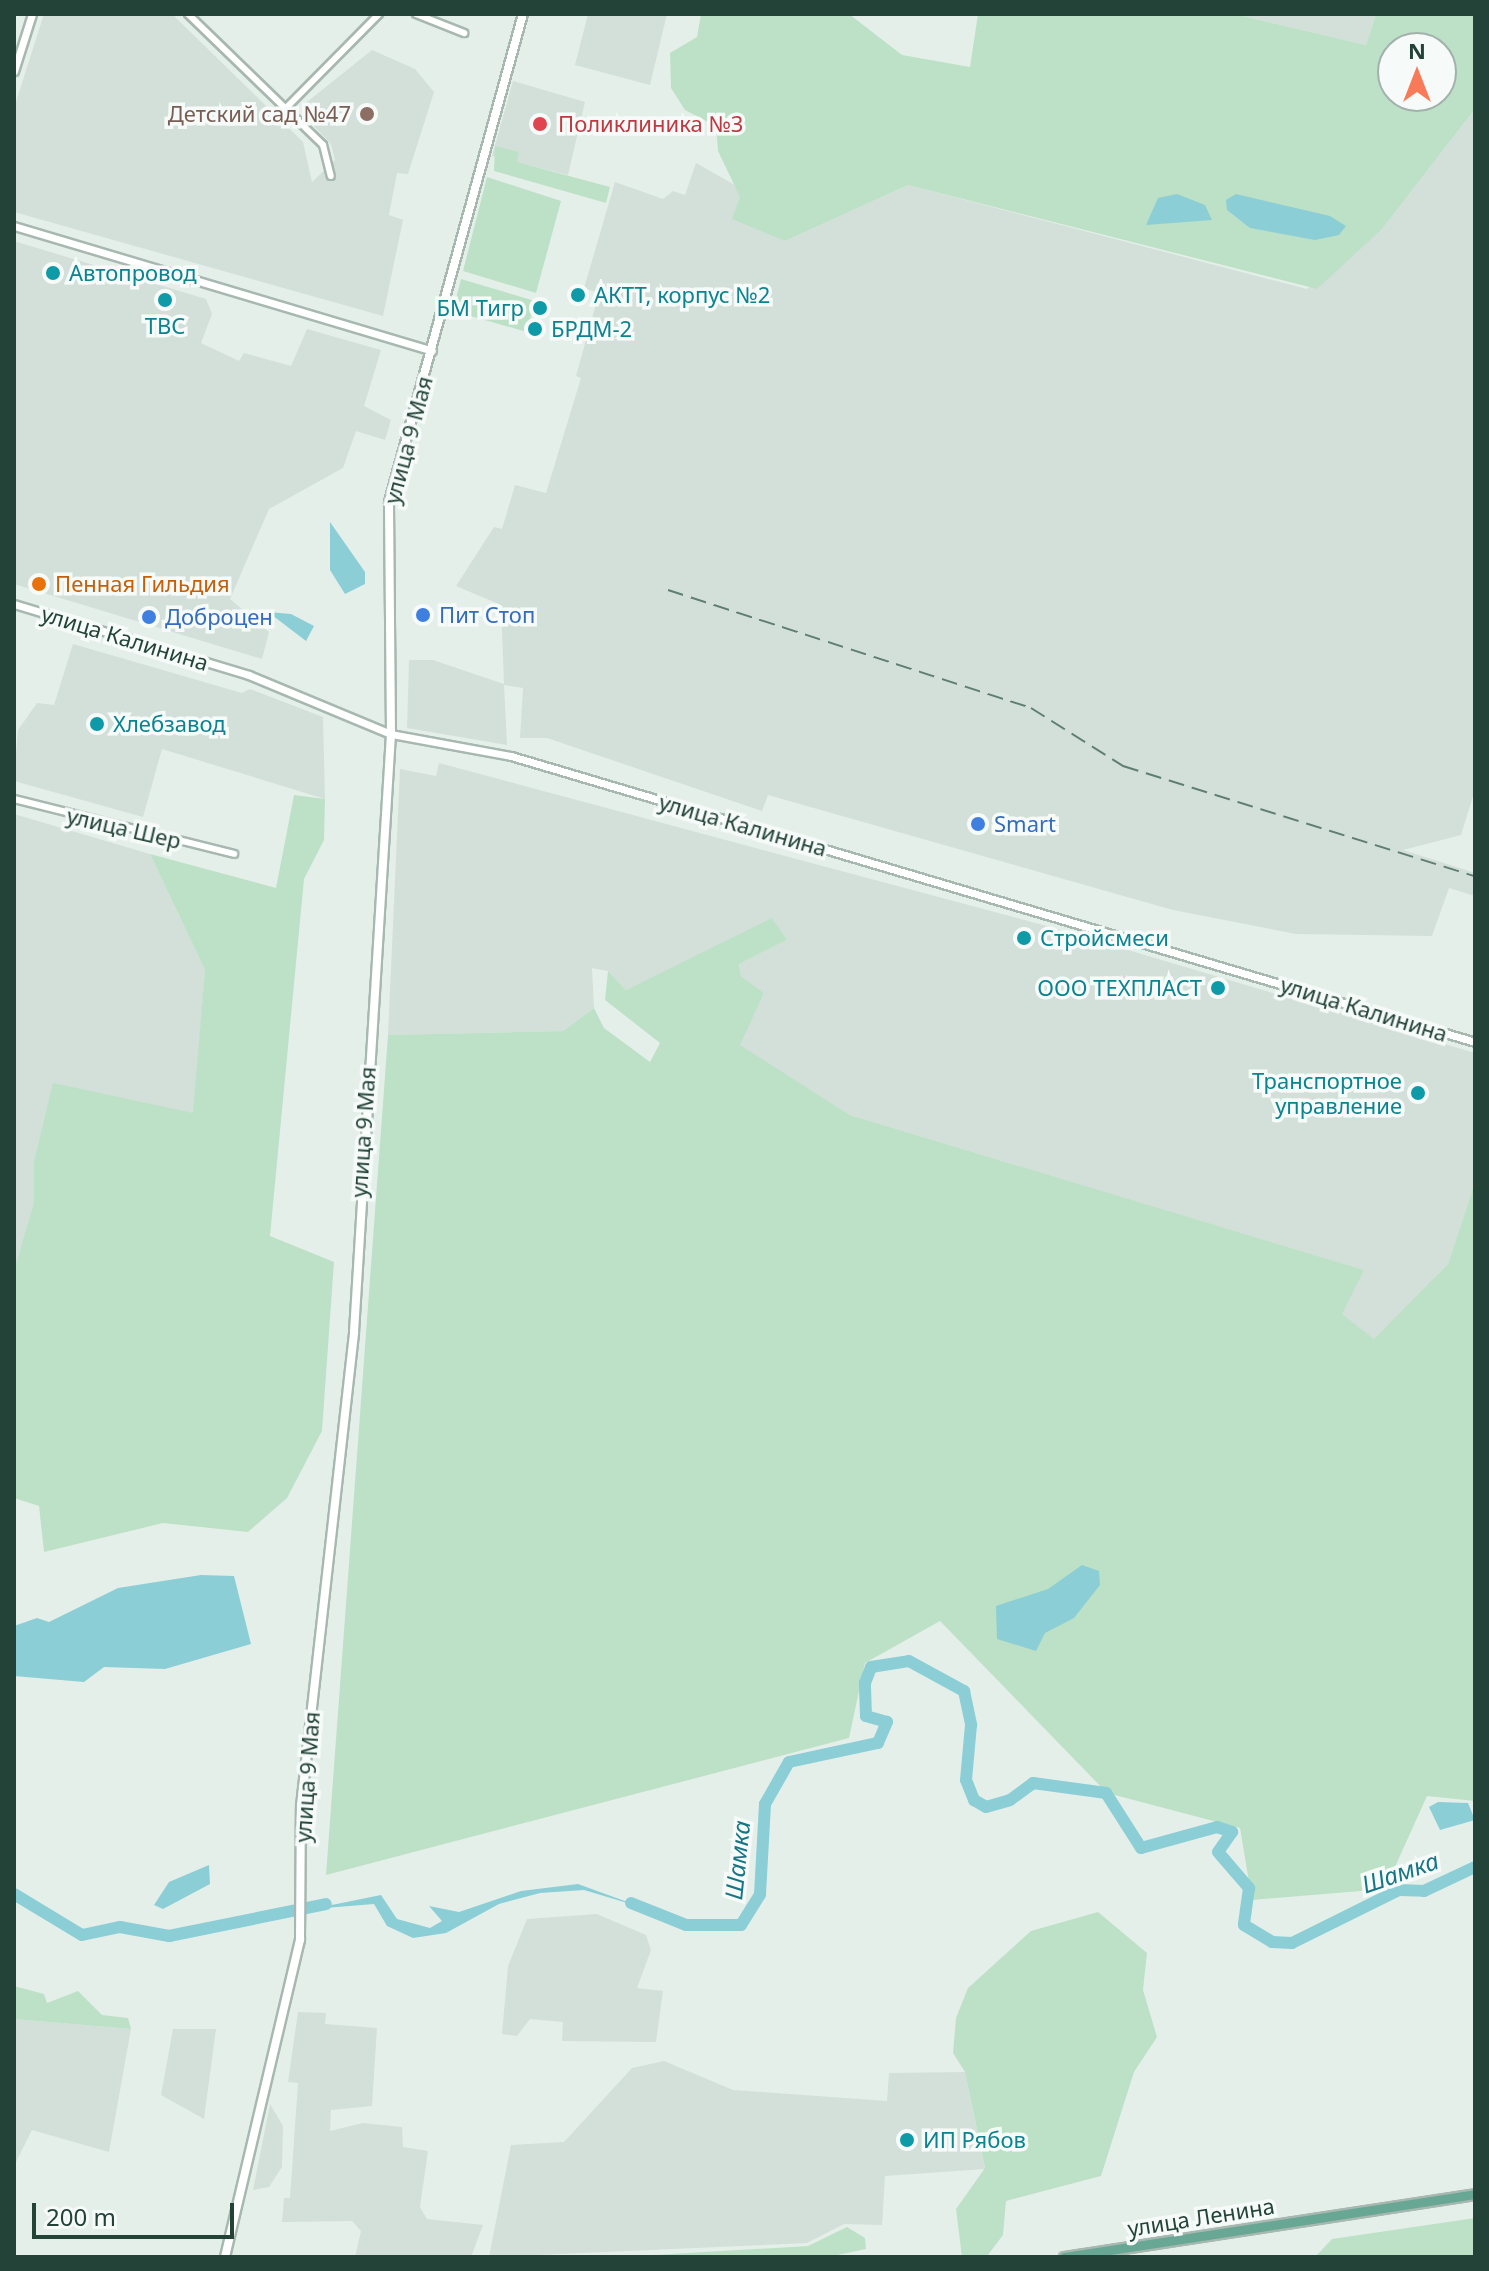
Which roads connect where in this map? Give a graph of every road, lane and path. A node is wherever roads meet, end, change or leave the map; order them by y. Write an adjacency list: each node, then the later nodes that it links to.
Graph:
1 (32, 14): 7 (street)
2 (188, 14): 8 (street)
3 (379, 14): 8 (street)
4 (416, 14): 6 (street)
5 (523, 14): 11 (main road, улица 9 Мая)
6 (464, 33)
7 (14, 71)
8 (287, 107): 9 (street)
9 (331, 176)
10 (14, 226): 11 (street)
11 (432, 351): 13 (main road, улица 9 Мая)
12 (14, 604): 13 (street, улица Калинина)
13 (391, 734): 16 (street, улица Калинина); 18 (main road, улица 9 Мая)
14 (14, 799): 15 (street, улица Шер)
15 (234, 854)
16 (1475, 1042)
17 (1475, 2194): 19 (main road, улица Ленина)
18 (225, 2257)
19 (1064, 2257)

